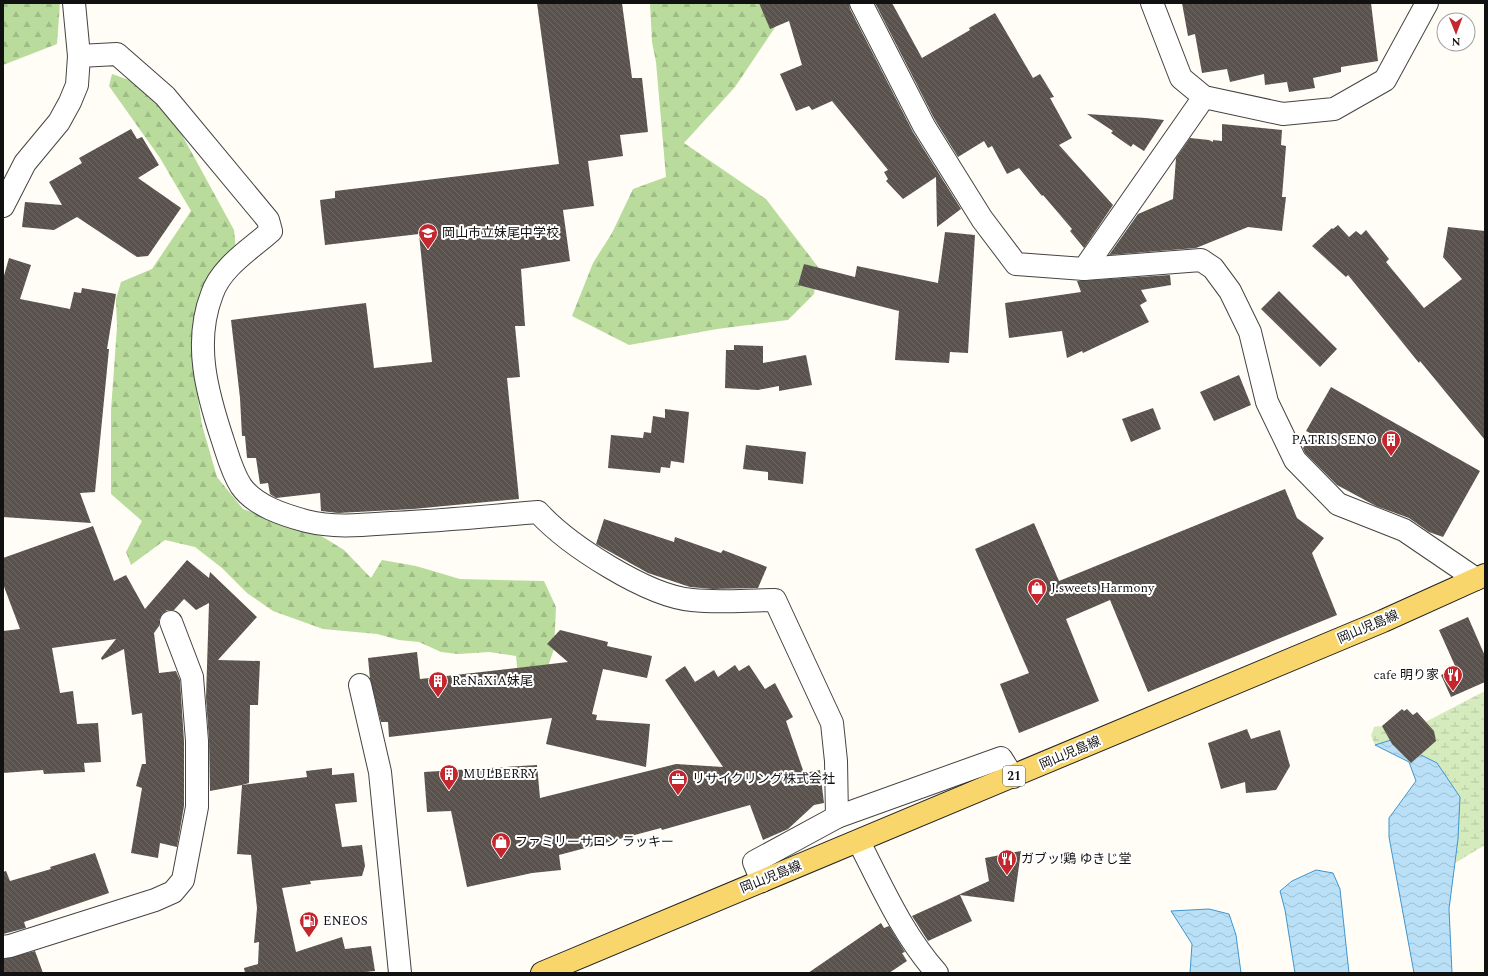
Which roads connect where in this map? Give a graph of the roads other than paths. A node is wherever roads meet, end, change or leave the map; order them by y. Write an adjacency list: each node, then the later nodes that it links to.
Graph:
1 (74, 3): 5 (street)
2 (861, 3): 8 (street)
3 (1152, 3): 6 (street)
4 (1426, 3): 6 (street)
5 (79, 56): 7 (street); 13 (street)
6 (1204, 97): 8 (street)
7 (3, 206)
8 (1084, 269): 9 (street)
9 (1480, 577): 12 (main road, 岡山児島線 / 21)
10 (171, 622): 16 (street)
11 (360, 685): 17 (street)
12 (1012, 777): 13 (street); 14 (main road, 岡山児島線 / 21)
13 (837, 817): 15 (street)
14 (859, 842): 15 (main road, 岡山児島線 / 21); 19 (street)
15 (762, 881): 18 (main road, 岡山児島線 / 21)
16 (3, 947)
17 (400, 973)
18 (542, 973)
19 (937, 973)

